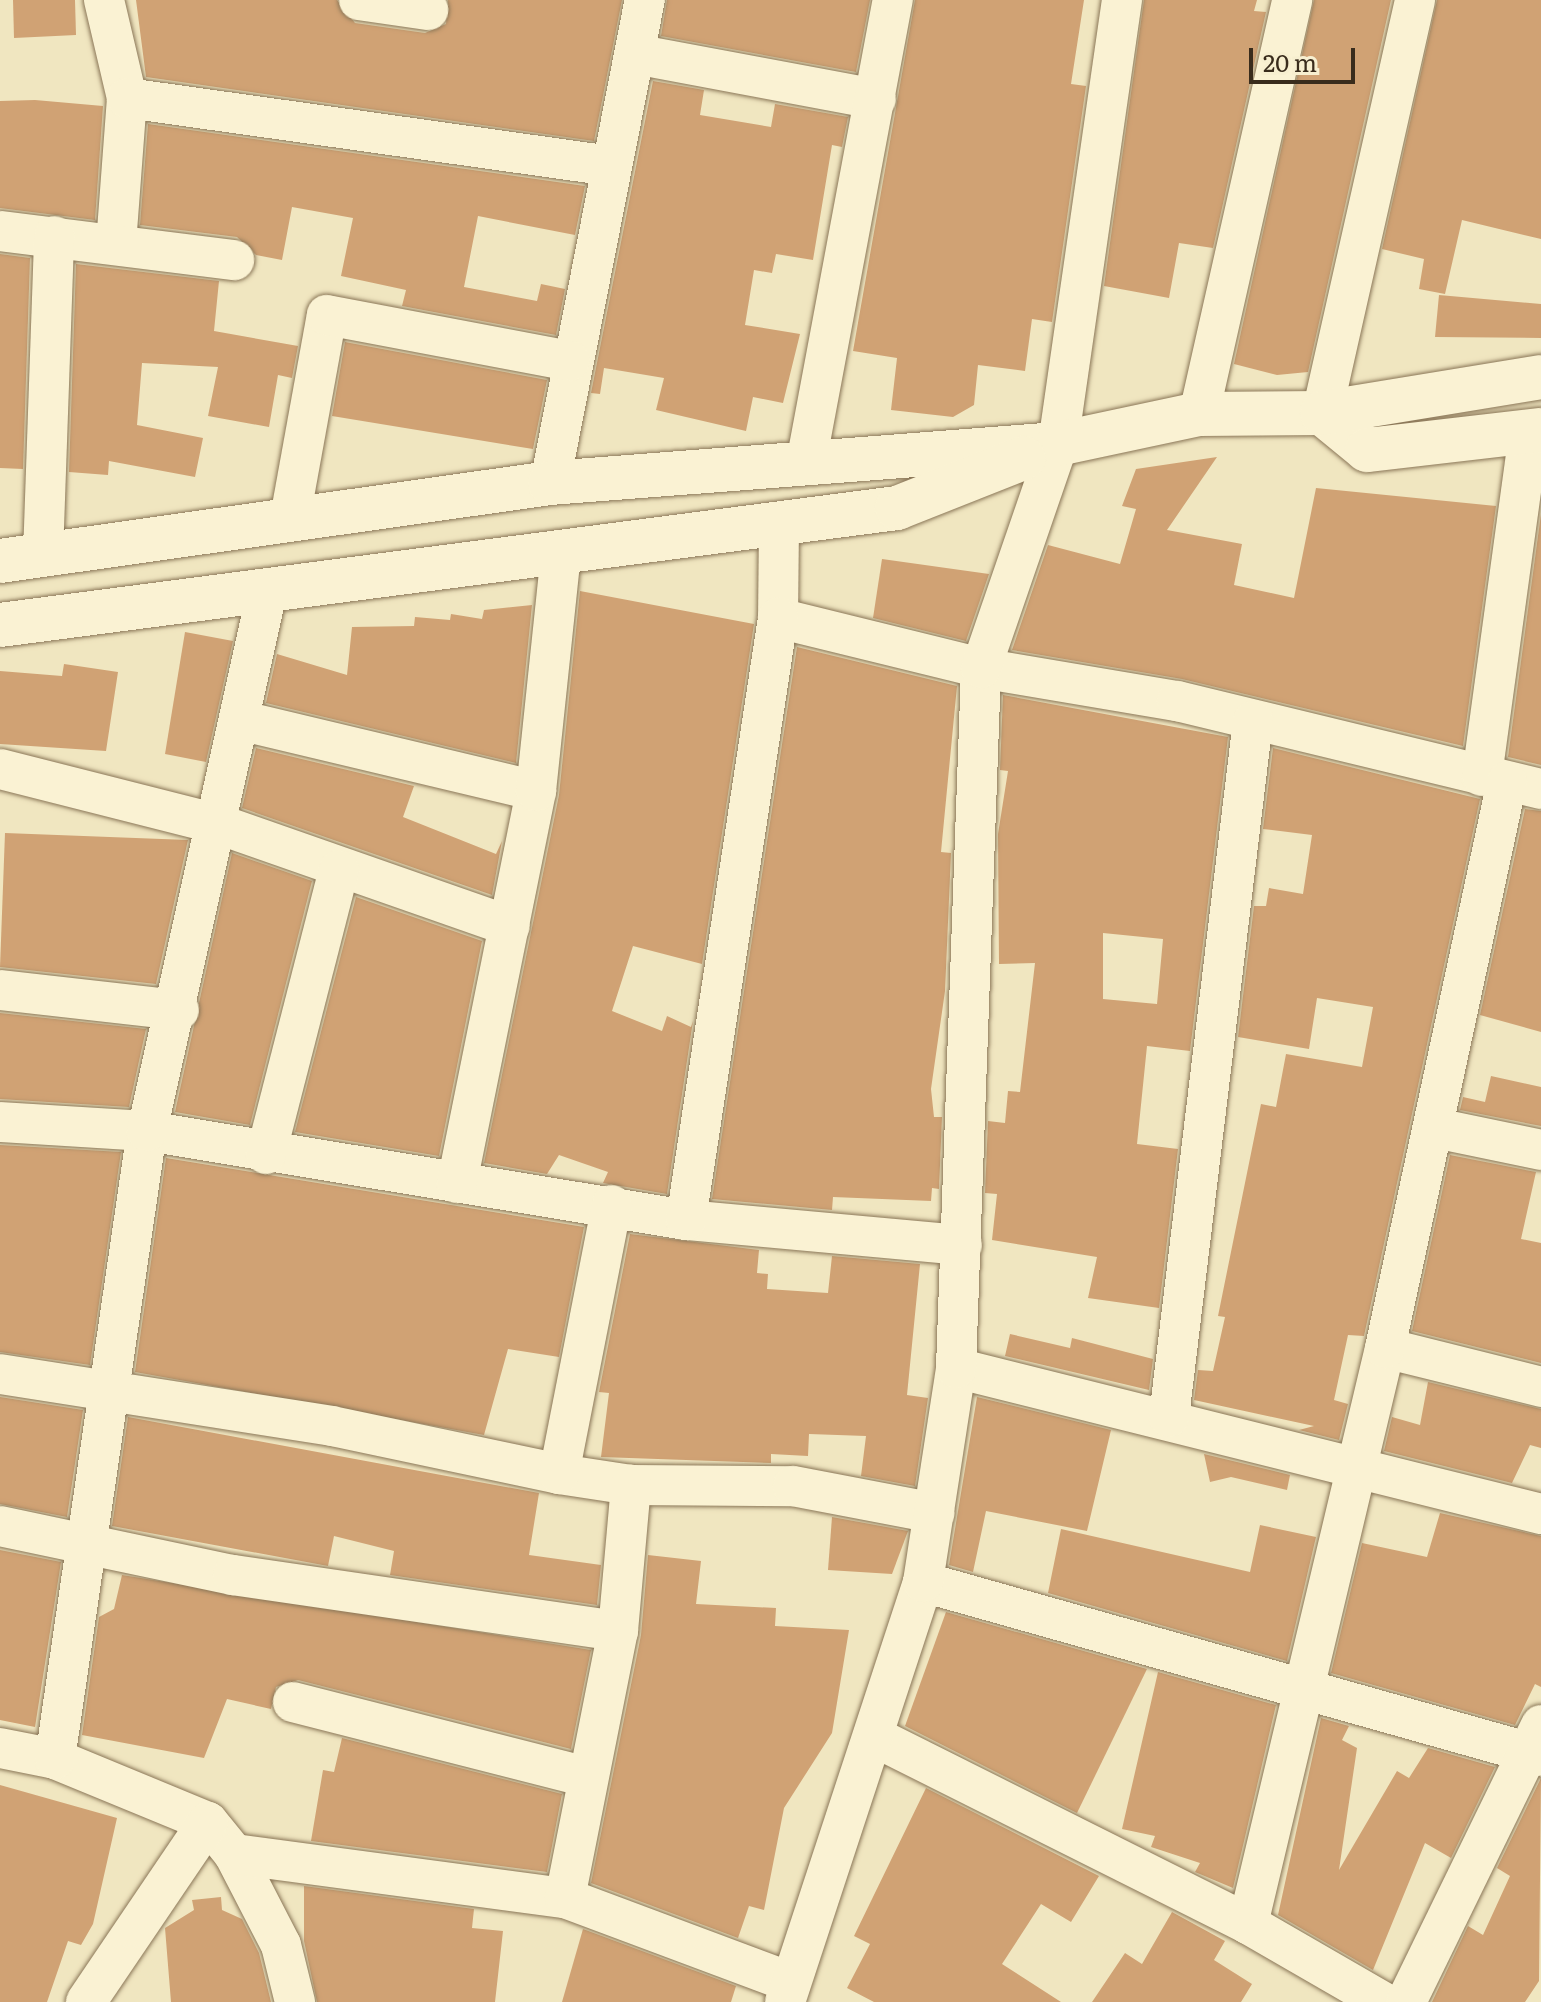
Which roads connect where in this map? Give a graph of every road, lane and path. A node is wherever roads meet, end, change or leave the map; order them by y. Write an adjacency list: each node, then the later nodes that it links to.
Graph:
1 (104, 0): 10 (street)
2 (359, 0): 8 (street)
3 (645, 0): 9 (street)
4 (893, 0): 11 (street)
5 (1122, 0): 22 (street)
6 (1292, 0): 20 (street)
7 (1415, 0): 19 (street)
8 (428, 10)
9 (635, 54): 11 (street); 12 (street)
10 (127, 98): 12 (street); 15 (street)
11 (876, 99): 23 (street)
12 (609, 166): 17 (street)
13 (0, 231): 14 (street)
14 (54, 236): 15 (street); 28 (street)
15 (116, 243): 16 (street)
16 (234, 260)
17 (570, 361): 24 (street); 25 (street)
18 (1541, 377): 19 (street)
19 (1322, 413): 20 (street); 21 (street)
20 (1199, 414): 22 (street)
21 (1535, 431): 37 (street)
22 (1058, 444): 23 (street); 26 (street); 33 (street)
23 (807, 458): 24 (street)
24 (550, 483): 25 (street)
25 (290, 518): 28 (street)
26 (779, 525): 27 (street); 31 (street)
27 (561, 553): 30 (street); 38 (street)
28 (43, 556): 29 (street)
29 (0, 561)
30 (267, 592): 32 (street); 34 (street)
31 (778, 618): 33 (street); 51 (street)
32 (0, 625)
33 (981, 668): 35 (street); 52 (street)
34 (243, 721): 38 (street); 39 (street)
35 (1253, 721): 37 (street); 58 (street)
36 (0, 769): 39 (street)
37 (1510, 782): 45 (street)
38 (536, 791): 41 (street)
39 (218, 824): 40 (street); 43 (street)
40 (339, 870): 41 (street); 48 (street)
41 (510, 926): 49 (street)
42 (0, 990): 43 (street)
43 (179, 1010): 46 (street)
44 (0, 1122): 46 (street)
45 (1435, 1128): 47 (street); 53 (street)
46 (147, 1131): 48 (street); 57 (street)
47 (1541, 1150)
48 (266, 1154): 49 (street)
49 (457, 1183): 50 (street)
50 (612, 1205): 51 (street); 60 (street)
51 (686, 1220): 52 (street)
52 (962, 1245): 54 (street)
53 (1385, 1348): 56 (street); 59 (street)
54 (956, 1368): 58 (street); 62 (street)
55 (0, 1374): 57 (street)
56 (1541, 1387)
57 (112, 1392): 60 (street); 65 (street)
58 (1169, 1417): 59 (street)
59 (1353, 1463): 63 (street); 68 (street)
60 (559, 1474): 61 (street)
61 (631, 1485): 62 (street); 67 (street)
62 (934, 1513): 66 (street)
63 (1541, 1514)
64 (0, 1526): 65 (street)
65 (91, 1544): 67 (street); 73 (street)
66 (923, 1582): 68 (street); 70 (street)
67 (618, 1631): 74 (street)
68 (1301, 1687): 71 (street); 78 (street)
69 (293, 1702): 74 (street)
70 (877, 1738): 78 (street); 79 (street)
71 (1537, 1744): 83 (street)
72 (0, 1748): 73 (street)
73 (55, 1759): 75 (street)
74 (584, 1776): 77 (street)
75 (208, 1822): 76 (street); 80 (street)
76 (234, 1854): 77 (street); 81 (street)
77 (565, 1898): 79 (street)
78 (1248, 1924): 82 (street)
79 (787, 1992)
80 (86, 2002)
81 (295, 2002)
82 (1383, 2002)
83 (1406, 2002)

